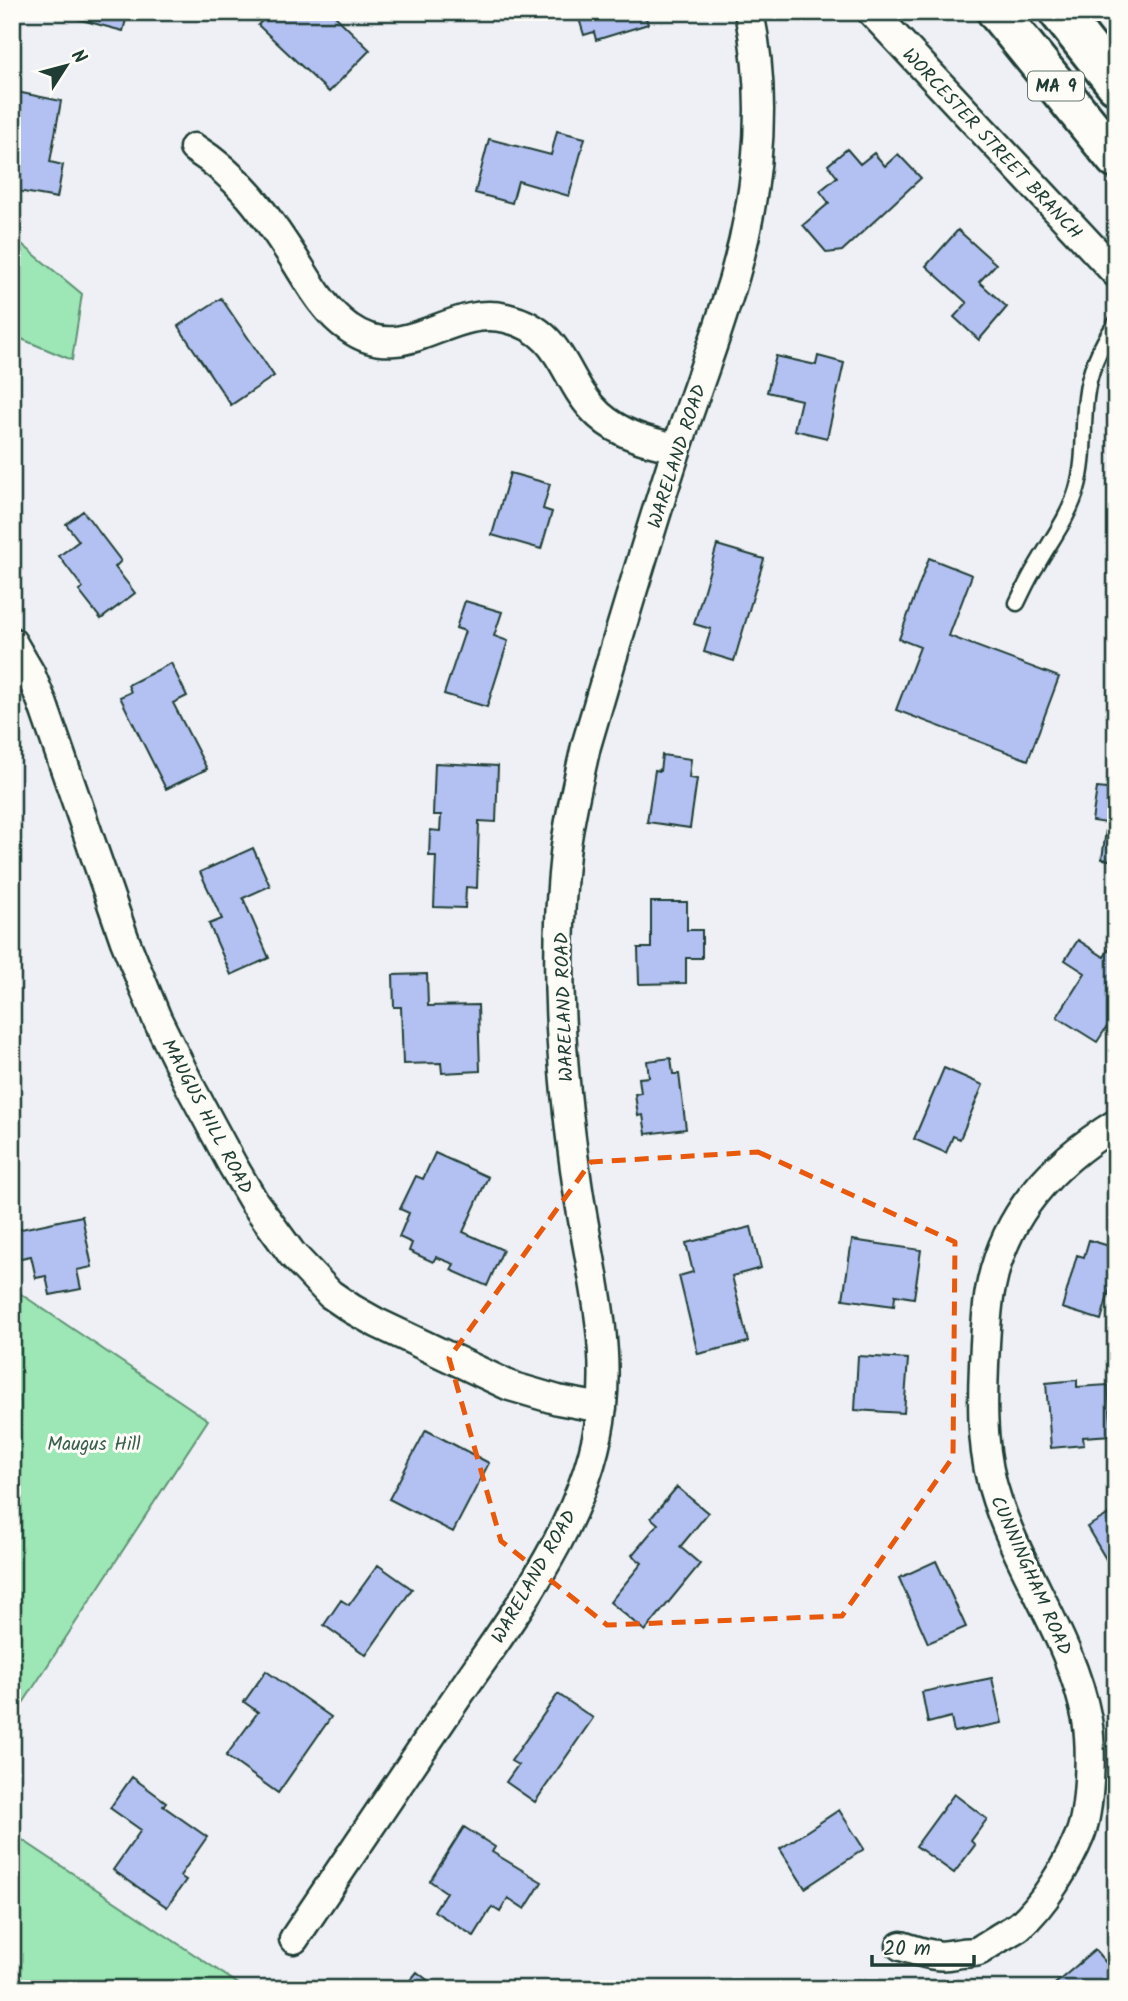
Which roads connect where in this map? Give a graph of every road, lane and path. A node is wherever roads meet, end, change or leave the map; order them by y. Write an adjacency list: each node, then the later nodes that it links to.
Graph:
1 (749, 12): 10 (street, WARELAND ROAD)
2 (872, 12): 8 (street, WORCESTER STREET BRANCH)
3 (997, 12): 7 (highway, MA 9)
4 (1059, 12): 5 (highway, MA 9)
5 (1116, 84)
6 (194, 148): 10 (street)
7 (1116, 159)
8 (1116, 273)
9 (1116, 323): 11 (lane)
10 (677, 448): 14 (street, WARELAND ROAD)
11 (1017, 603)
12 (12, 642): 14 (street, MAUGUS HILL ROAD)
13 (1116, 1124): 16 (street, CUNNINGHAM ROAD)
14 (602, 1408): 15 (street, WARELAND ROAD)
15 (294, 1939)
16 (901, 1946)

